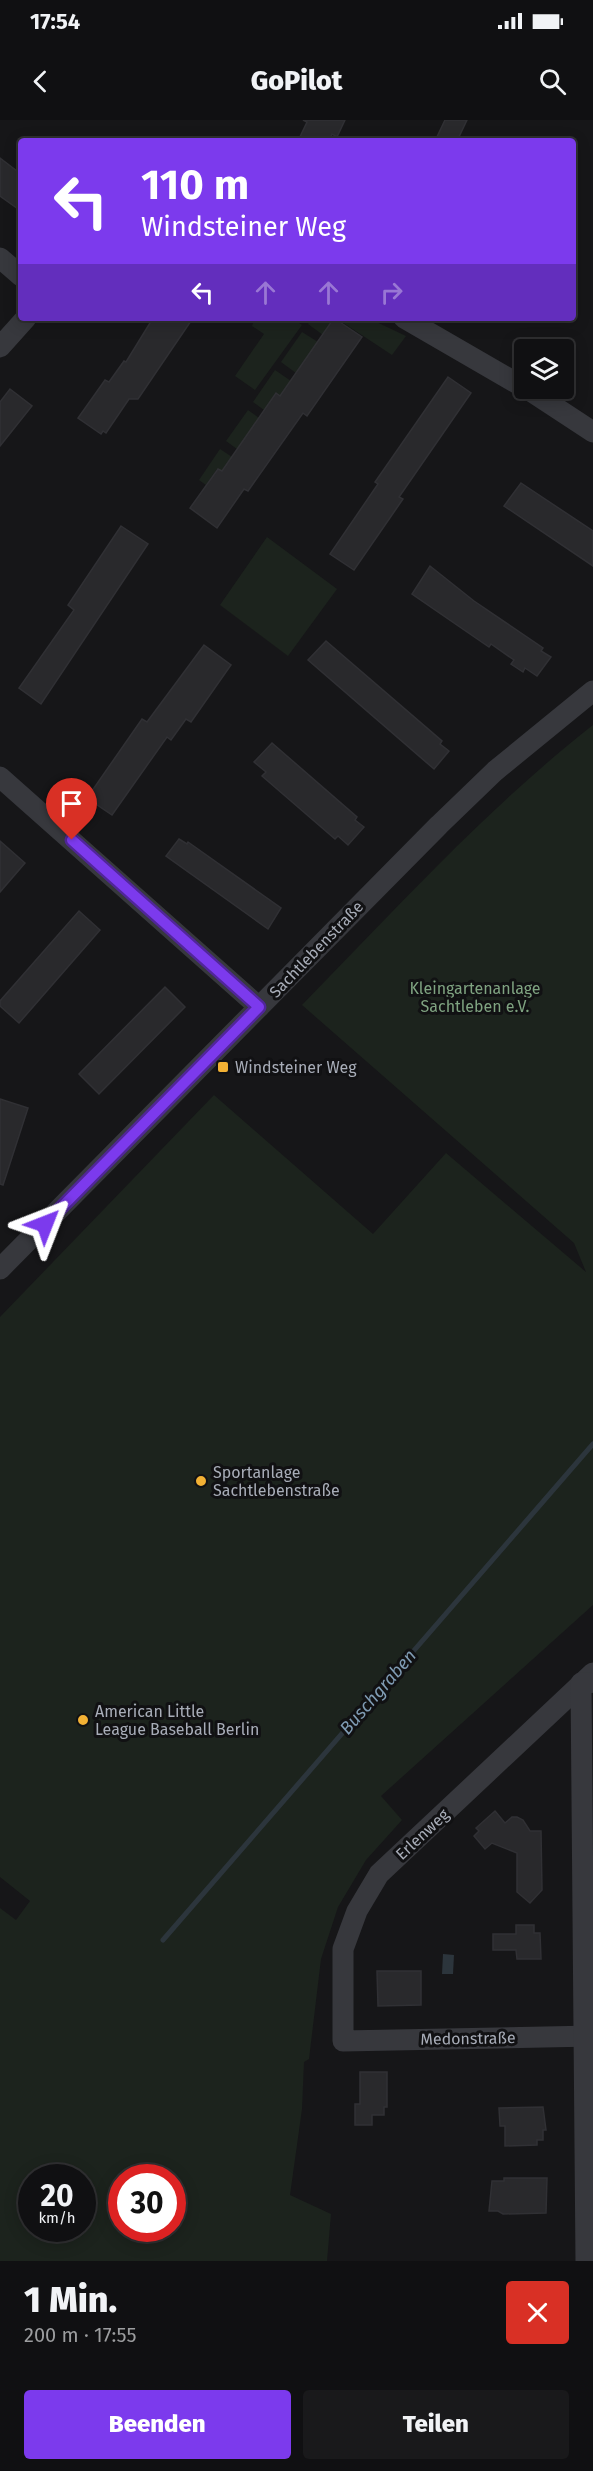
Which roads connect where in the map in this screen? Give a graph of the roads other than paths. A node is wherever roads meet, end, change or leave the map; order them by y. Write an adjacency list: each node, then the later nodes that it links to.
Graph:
1 (0, 258): 2 (street)
2 (18, 273)
3 (23, 321): 5 (street)
4 (409, 321): 6 (street)
5 (0, 347)
6 (514, 382)
7 (542, 399): 8 (street)
8 (593, 432)
9 (593, 691): 11 (street, Sachtlebenstraße)
10 (0, 777): 11 (street)
11 (259, 1007): 12 (street, Sachtlebenstraße)
12 (0, 1269)
13 (589, 1680): 14 (street); 15 (street, Erlenweg)
14 (589, 2036): 15 (street, Medonstraße); 16 (street)
15 (343, 2041)
16 (586, 2261)

